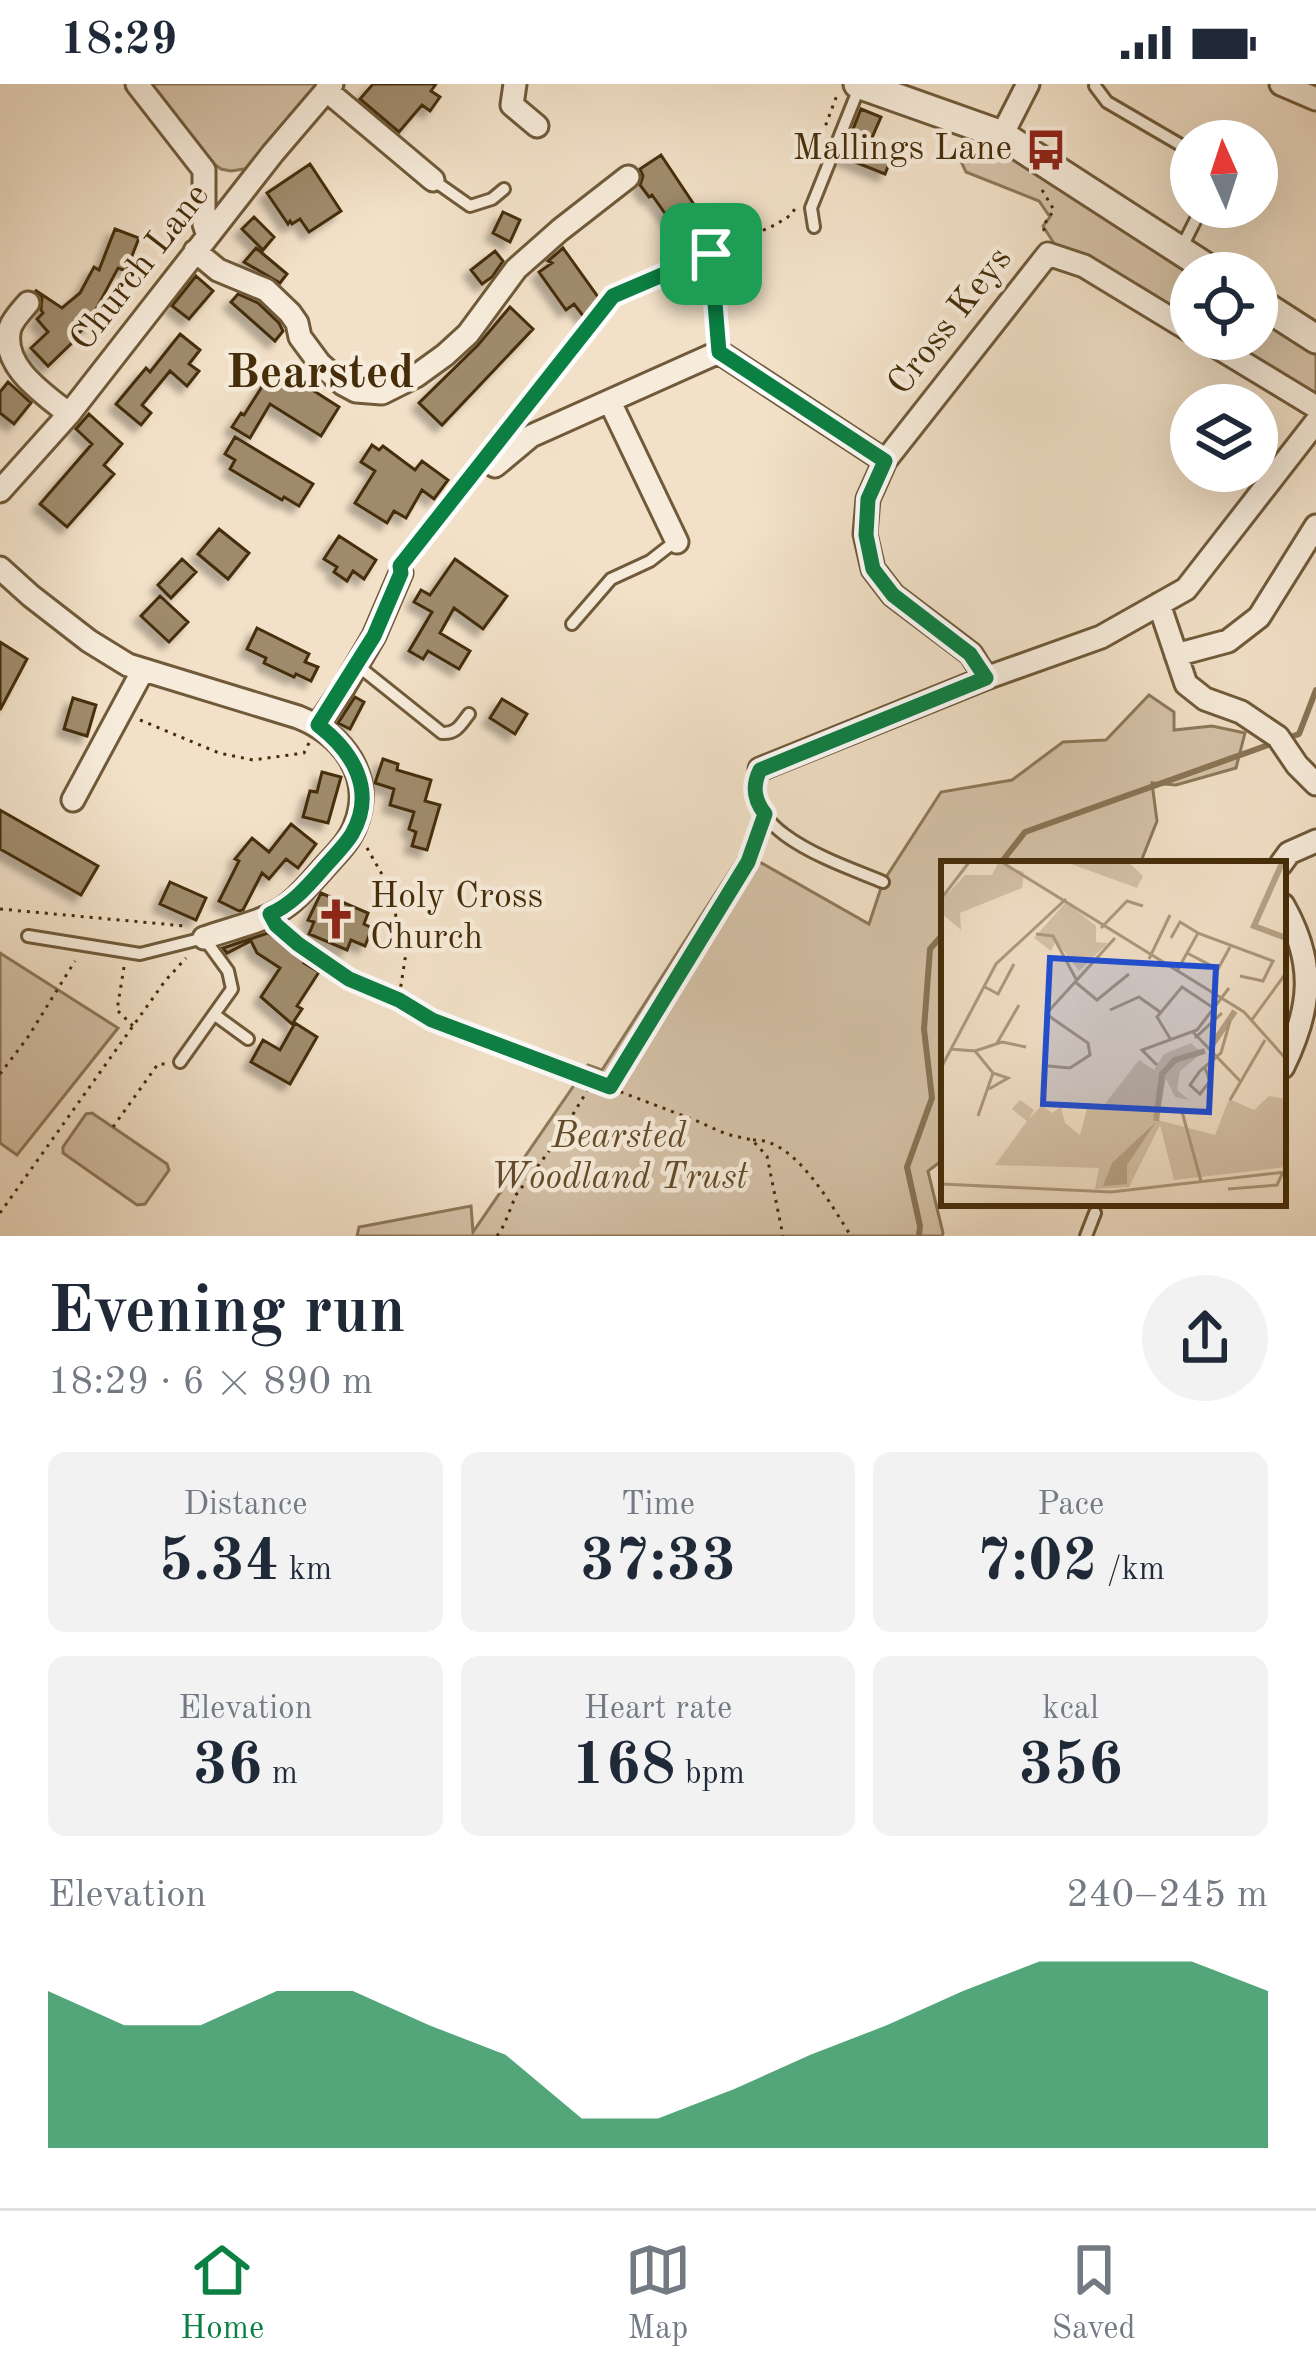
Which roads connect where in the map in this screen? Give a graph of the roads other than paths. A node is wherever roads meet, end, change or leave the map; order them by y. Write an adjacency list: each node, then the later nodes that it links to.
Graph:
1 (137, 84): 12 (street)
2 (515, 84): 9 (street)
3 (1028, 84): 10 (street)
4 (1281, 84): 8 (street)
5 (852, 86): 10 (street); 17 (lane)
6 (1095, 86): 11 (lane)
7 (329, 87): 14 (street); 15 (street, Church Lane)
8 (1316, 99)
9 (537, 126)
10 (1002, 134): 20 (street)
11 (1170, 139)
12 (204, 170): 15 (street); 19 (street)
13 (628, 177): 19 (street)
14 (433, 180): 16 (lane)
15 (245, 188): 19 (street, Church Lane)
16 (504, 189)
17 (814, 227)
18 (1192, 228): 20 (lane)
19 (202, 243): 29 (street, Church Lane)
20 (1181, 251)
21 (28, 303): 24 (street)
22 (1278, 315): 25 (street)
23 (1170, 318): 32 (street, Cross Keys)
24 (4, 336): 29 (street)
25 (1316, 339)
26 (1239, 360): 28 (street)
27 (610, 401): 31 (street); 32 (street); 35 (street)
28 (1316, 407)
29 (69, 414): 33 (street, Church Lane)
30 (1316, 422): 38 (street)
31 (490, 460)
32 (885, 461): 43 (street, Cross Keys)
33 (1, 488)
34 (1316, 526): 40 (street)
35 (677, 542): 39 (lane)
36 (0, 568): 42 (street)
37 (401, 573): 41 (street)
38 (1159, 604): 40 (street); 43 (street)
39 (572, 624)
40 (1176, 655): 47 (street)
41 (357, 665): 44 (lane); 45 (street)
42 (142, 672): 45 (street); 48 (street)
43 (986, 678): 46 (street)
44 (469, 714)
45 (318, 725): 54 (street)
46 (760, 770): 51 (lane)
47 (1316, 784)
48 (73, 800)
49 (1316, 841): 50 (street)
50 (1283, 861)
51 (883, 882)
52 (1286, 909): 57 (street)
53 (28, 936): 54 (lane)
54 (204, 938): 55 (lane)
55 (215, 1015): 56 (lane); 58 (lane)
56 (248, 1039)
57 (1286, 1060)
58 (180, 1062)
59 (1094, 1213): 60 (lane)
60 (1086, 1236)

